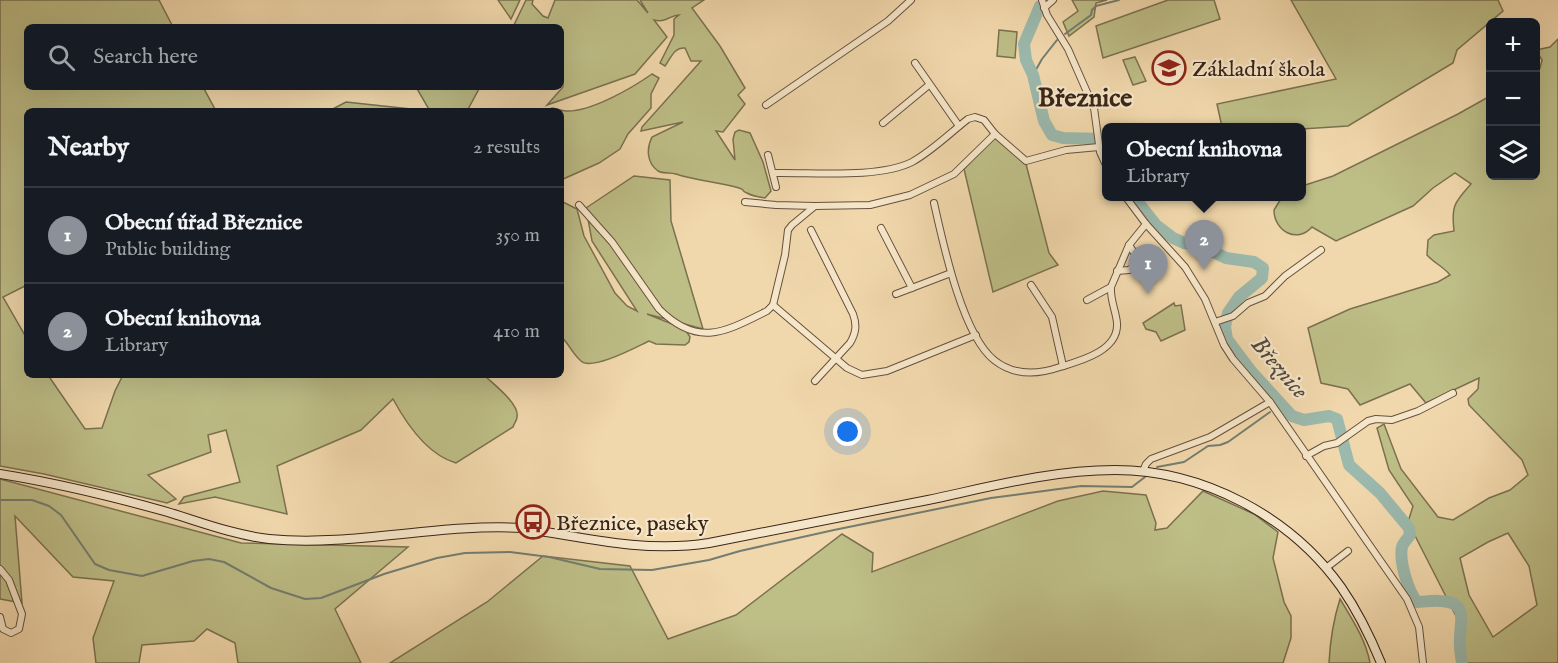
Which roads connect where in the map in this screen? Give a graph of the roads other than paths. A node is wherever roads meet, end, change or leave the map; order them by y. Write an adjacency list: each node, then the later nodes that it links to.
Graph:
1 (911, 0): 7 (street)
2 (1042, 0): 4 (street)
3 (1053, 0): 4 (street)
4 (1044, 8): 11 (street)
5 (915, 63): 6 (street)
6 (930, 85): 8 (street); 9 (street)
7 (766, 105)
8 (883, 123)
9 (959, 126): 10 (street); 14 (street)
10 (995, 134): 11 (street); 20 (street)
11 (1098, 141): 12 (street)
12 (1102, 152)
13 (768, 155): 14 (street)
14 (773, 172): 15 (street)
15 (776, 187)
16 (1129, 201): 21 (street)
17 (745, 202): 20 (street)
18 (934, 203): 27 (street)
19 (579, 205): 33 (street)
20 (815, 206): 33 (street)
21 (1146, 224): 24 (street); 34 (street)
22 (881, 228): 30 (street)
23 (811, 230): 36 (street)
24 (1129, 245): 26 (street); 26 (street)
25 (1321, 250): 34 (street)
26 (1117, 271): 29 (street)
27 (951, 273): 30 (street); 35 (street)
28 (1031, 285): 37 (street)
29 (1111, 287): 32 (street); 37 (street)
30 (912, 288): 31 (street)
31 (896, 294)
32 (1087, 300)
33 (773, 305): 36 (street)
34 (1215, 322): 40 (street)
35 (975, 335): 36 (street); 37 (street)
36 (835, 359): 38 (street)
37 (1064, 366)
38 (815, 381)
39 (1453, 393): 41 (street)
40 (1270, 402): 41 (street); 42 (street)
41 (1306, 456): 49 (street)
42 (1143, 471): 43 (main road); 45 (main road)
43 (0, 474)
44 (1348, 551): 45 (street)
45 (1326, 568): 48 (main road)
46 (0, 569): 47 (street)
47 (0, 617)
48 (1381, 663)
49 (1423, 663)

